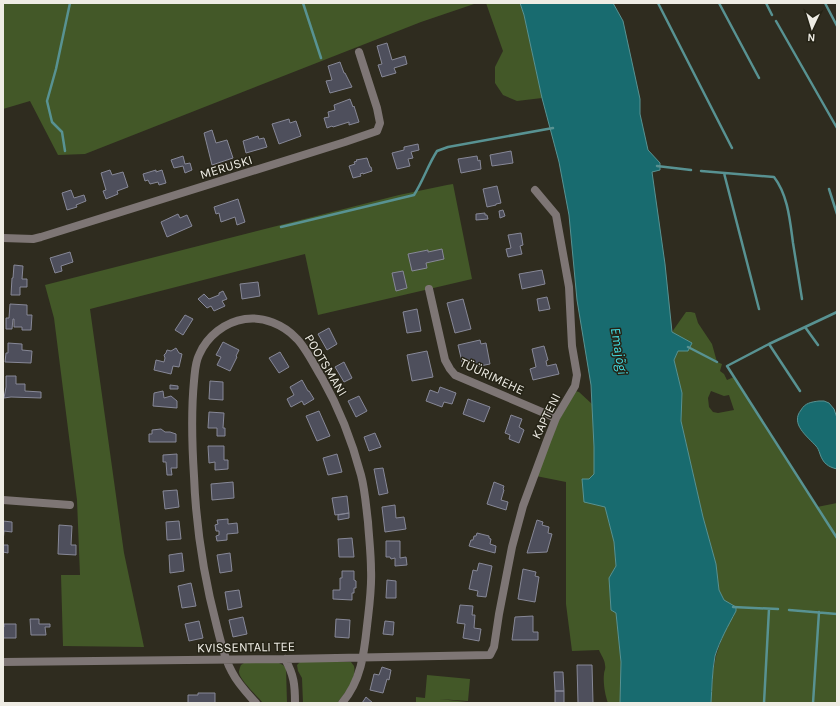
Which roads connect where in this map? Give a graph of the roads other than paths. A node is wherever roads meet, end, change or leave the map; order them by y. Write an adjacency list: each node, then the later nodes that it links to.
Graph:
1 (359, 52): 3 (street, MERUSKI)
2 (535, 190): 5 (street, KAPTENI)
3 (3, 238)
4 (429, 290): 5 (street, TÜÜRIMEHE)
5 (556, 418): 8 (street, KAPTENI)
6 (3, 500): 7 (street)
7 (70, 505)
8 (490, 655): 9 (street, KVISSENTALI TEE)
9 (363, 657): 10 (street, POOTSMANI); 11 (street, KVISSENTALI TEE); 15 (street, POOTSMANI)
10 (226, 659): 11 (street, KVISSENTALI TEE); 12 (street, KVISSENTALI TEE); 13 (street, POOTSMANI)
11 (285, 659): 14 (street)
12 (3, 662)
13 (256, 703)
14 (295, 703)
15 (342, 703)

